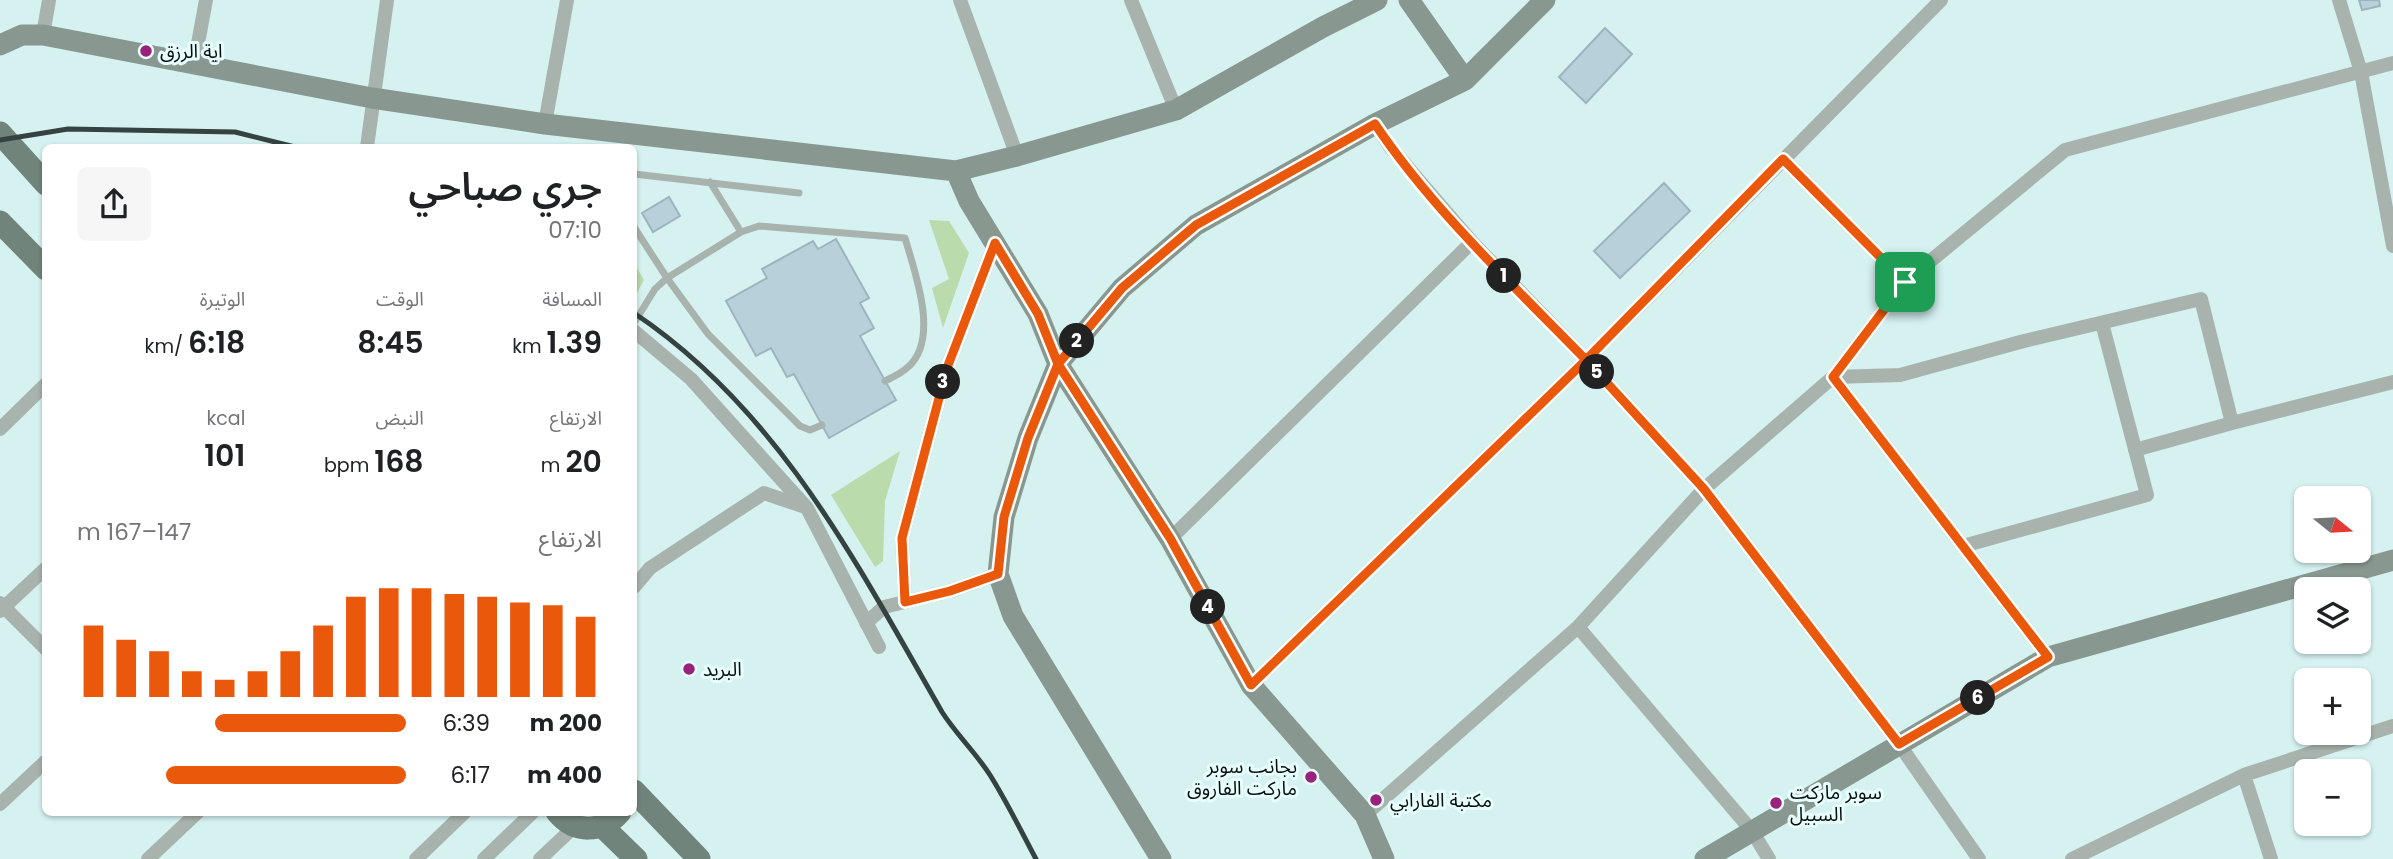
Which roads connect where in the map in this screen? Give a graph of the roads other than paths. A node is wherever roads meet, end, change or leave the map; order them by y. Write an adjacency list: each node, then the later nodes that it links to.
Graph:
1 (49, 0): 12 (street)
2 (206, 0): 15 (street)
3 (387, 0): 18 (street)
4 (567, 0): 20 (street)
5 (960, 0): 24 (street)
6 (1131, 0): 19 (street)
7 (1377, 0): 19 (street)
8 (1409, 0): 17 (street)
9 (1545, 0): 17 (street)
10 (1941, 0): 25 (street)
11 (2339, 0): 16 (street)
12 (43, 35): 13 (street); 15 (street)
13 (0, 45)
14 (2393, 62): 16 (street)
15 (194, 65): 18 (street)
16 (2361, 72): 36 (street); 39 (street)
17 (1465, 80): 21 (street)
18 (372, 98): 20 (street); 23 (street)
19 (1176, 110): 24 (street)
20 (545, 124): 26 (street)
21 (1375, 124): 34 (street); 44 (street)
22 (0, 133): 28 (main road)
23 (366, 144)
24 (1017, 156): 26 (street)
25 (1783, 159): 39 (street); 43 (street)
26 (956, 171): 35 (street)
27 (637, 174): 29 (lane)
28 (42, 180)
29 (710, 182): 30 (lane); 33 (lane)
30 (799, 193)
31 (0, 222): 37 (main road)
32 (637, 232): 38 (lane)
33 (741, 232): 38 (lane); 46 (lane)
34 (1472, 242): 43 (street); 55 (street)
35 (995, 243): 44 (street); 61 (street)
36 (2393, 246)
37 (42, 265)
38 (667, 278): 40 (lane); 50 (lane)
39 (1905, 282): 45 (street)
40 (637, 318)
41 (2102, 323): 45 (street); 49 (street); 52 (street)
42 (637, 334): 54 (street)
43 (1586, 360): 53 (street); 68 (street)
44 (1058, 364): 55 (street); 59 (street)
45 (1833, 377): 53 (street); 56 (street)
46 (885, 382)
47 (2393, 382): 49 (street)
48 (42, 388): 51 (street)
49 (2232, 423): 52 (street)
50 (822, 425)
51 (0, 429)
52 (2135, 450): 56 (street)
53 (1704, 489): 64 (street); 70 (street)
54 (807, 508): 60 (street); 63 (street)
55 (1170, 538): 68 (street)
56 (1963, 546): 67 (street)
57 (2393, 560): 67 (street)
58 (42, 571): 62 (street)
59 (998, 574): 61 (street); 89 (street)
60 (637, 583)
61 (905, 602): 63 (street)
62 (1, 607): 65 (street)
63 (866, 622): 66 (street)
64 (1578, 626): 75 (street); 82 (street)
65 (42, 645)
66 (879, 647)
67 (2048, 657): 70 (street)
68 (1251, 685): 75 (street)
69 (2393, 726): 72 (street)
70 (1899, 744): 82 (street); 93 (street)
71 (42, 765): 74 (street)
72 (2244, 775): 94 (street); 95 (street)
73 (637, 794): 88 (main road)
74 (0, 804)
75 (1365, 815): 90 (street)
76 (194, 816): 83 (street)
77 (461, 816): 84 (street)
78 (529, 816): 85 (street)
79 (616, 816): 81 (main road)
80 (566, 819): 81 (main road); 86 (street)
81 (602, 826): 87 (main road)
82 (1752, 831): 91 (street); 92 (street)
83 (148, 859)
84 (416, 859)
85 (484, 859)
86 (540, 859)
87 (636, 859)
88 (699, 859)
89 (1161, 859)
90 (1384, 859)
91 (1704, 859)
92 (1769, 859)
93 (1979, 859)
94 (2072, 859)
95 (2271, 859)

